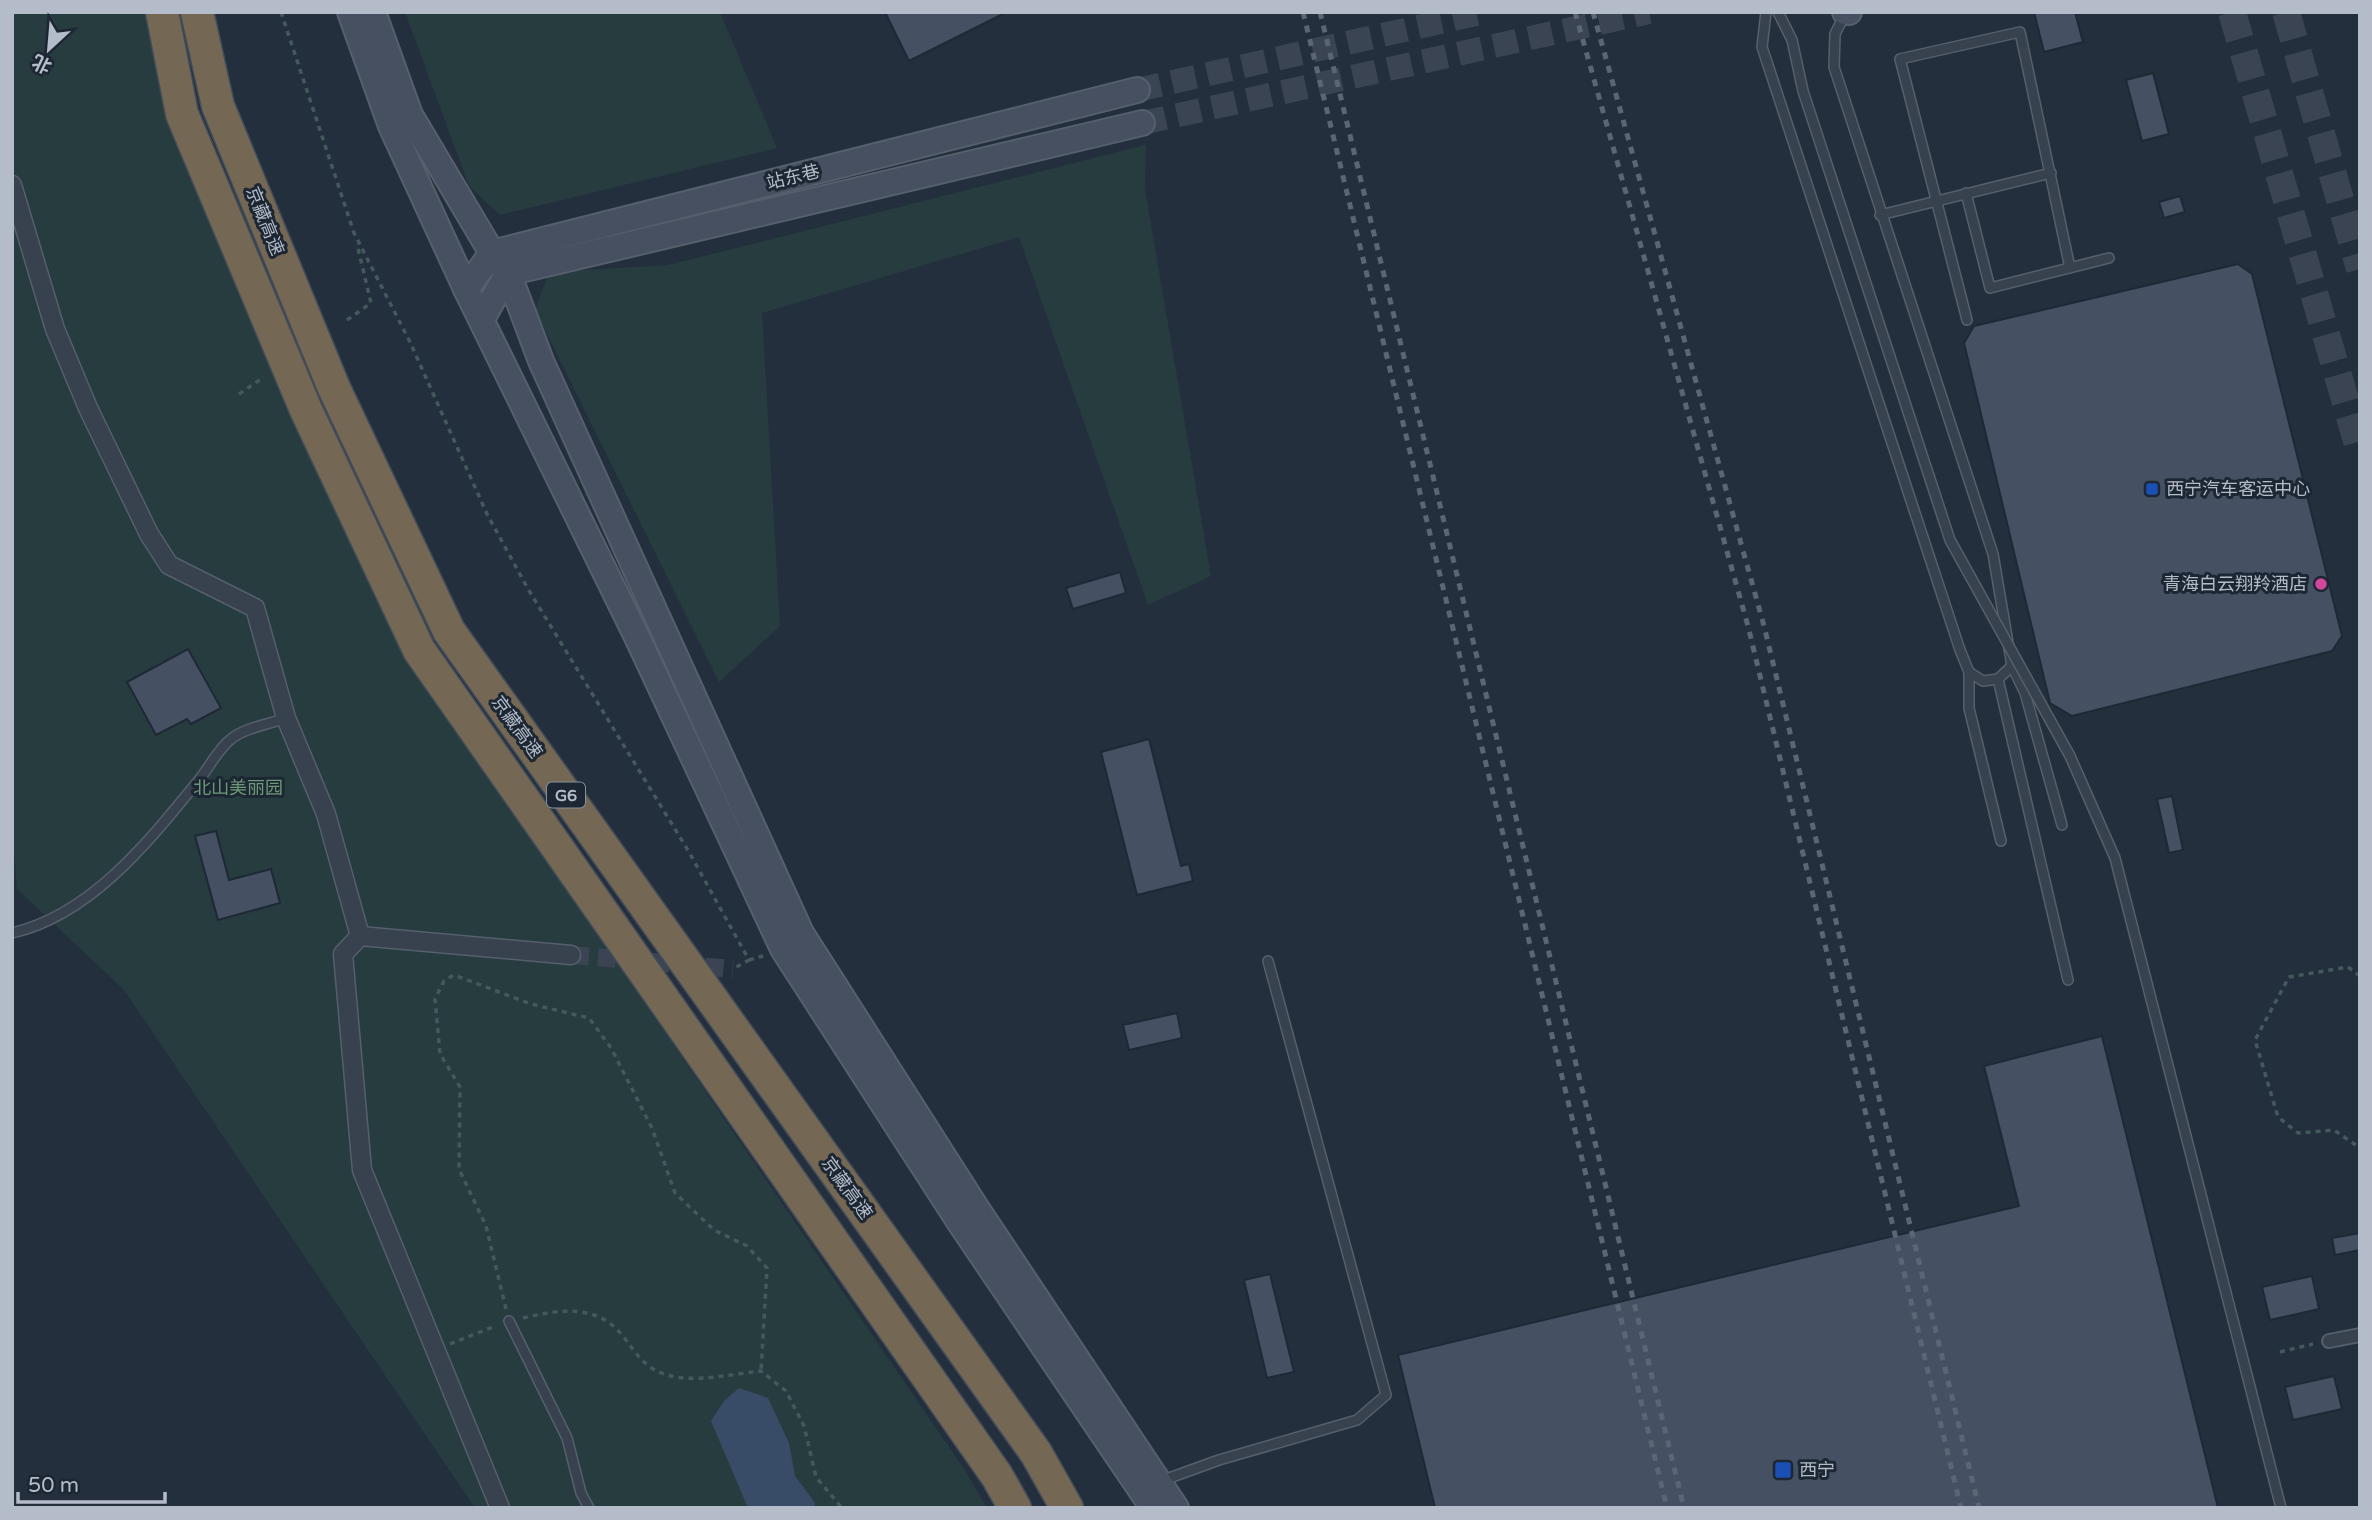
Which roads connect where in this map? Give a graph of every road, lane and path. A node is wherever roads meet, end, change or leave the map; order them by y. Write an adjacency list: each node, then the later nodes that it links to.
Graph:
1 (162, 12): 51 (highway, 京藏高速 / G6)
2 (197, 12): 52 (highway, 京藏高速 / G6)
3 (281, 12): 16 (path)
4 (350, 12): 21 (main road)
5 (373, 12): 17 (main road)
6 (1766, 12): 28 (lane)
7 (1778, 12): 55 (lane, bridge)
8 (1846, 12): 15 (lane)
9 (1137, 90): 17 (main road, 站东巷)
10 (1142, 123): 20 (main road, 站东巷)
11 (2051, 173): 13 (lane); 14 (lane); 19 (lane)
12 (12, 185): 30 (street)
13 (1966, 193): 14 (lane); 19 (lane)
14 (1936, 201): 15 (lane); 24 (lane)
15 (1880, 215): 27 (lane)
16 (354, 231): 23 (path); 37 (path)
17 (492, 253): 20 (main road); 21 (main road)
18 (2109, 258): 19 (lane)
19 (2070, 268)
20 (508, 273): 22 (main road); 47 (main road)
21 (466, 289): 22 (main road)
22 (483, 317): 53 (main road)
23 (347, 320)
24 (1967, 320)
25 (265, 376): 26 (path)
26 (239, 394)
27 (2012, 666): 29 (lane); 31 (lane)
28 (1969, 672): 29 (lane); 32 (lane)
29 (1998, 679): 39 (lane)
30 (286, 718): 33 (lane); 34 (street)
31 (2062, 825)
32 (2001, 841)
33 (12, 933)
34 (360, 936): 35 (street); 44 (street)
35 (570, 955)
36 (1268, 961): 47 (lane)
37 (733, 970)
38 (2360, 976): 40 (path)
39 (2068, 980)
40 (2360, 1148)
41 (509, 1321): 44 (path); 46 (path); 46 (path); 49 (lane)
42 (2360, 1335): 43 (street)
43 (2329, 1341): 45 (path)
44 (435, 1351): 48 (street)
45 (2280, 1352)
46 (761, 1371): 50 (path)
47 (1160, 1482): 54 (main road)
48 (500, 1508)
49 (589, 1508)
50 (842, 1508)
51 (1015, 1508)
52 (1067, 1508)
53 (1153, 1508)
54 (1176, 1508)
55 (2281, 1508)

